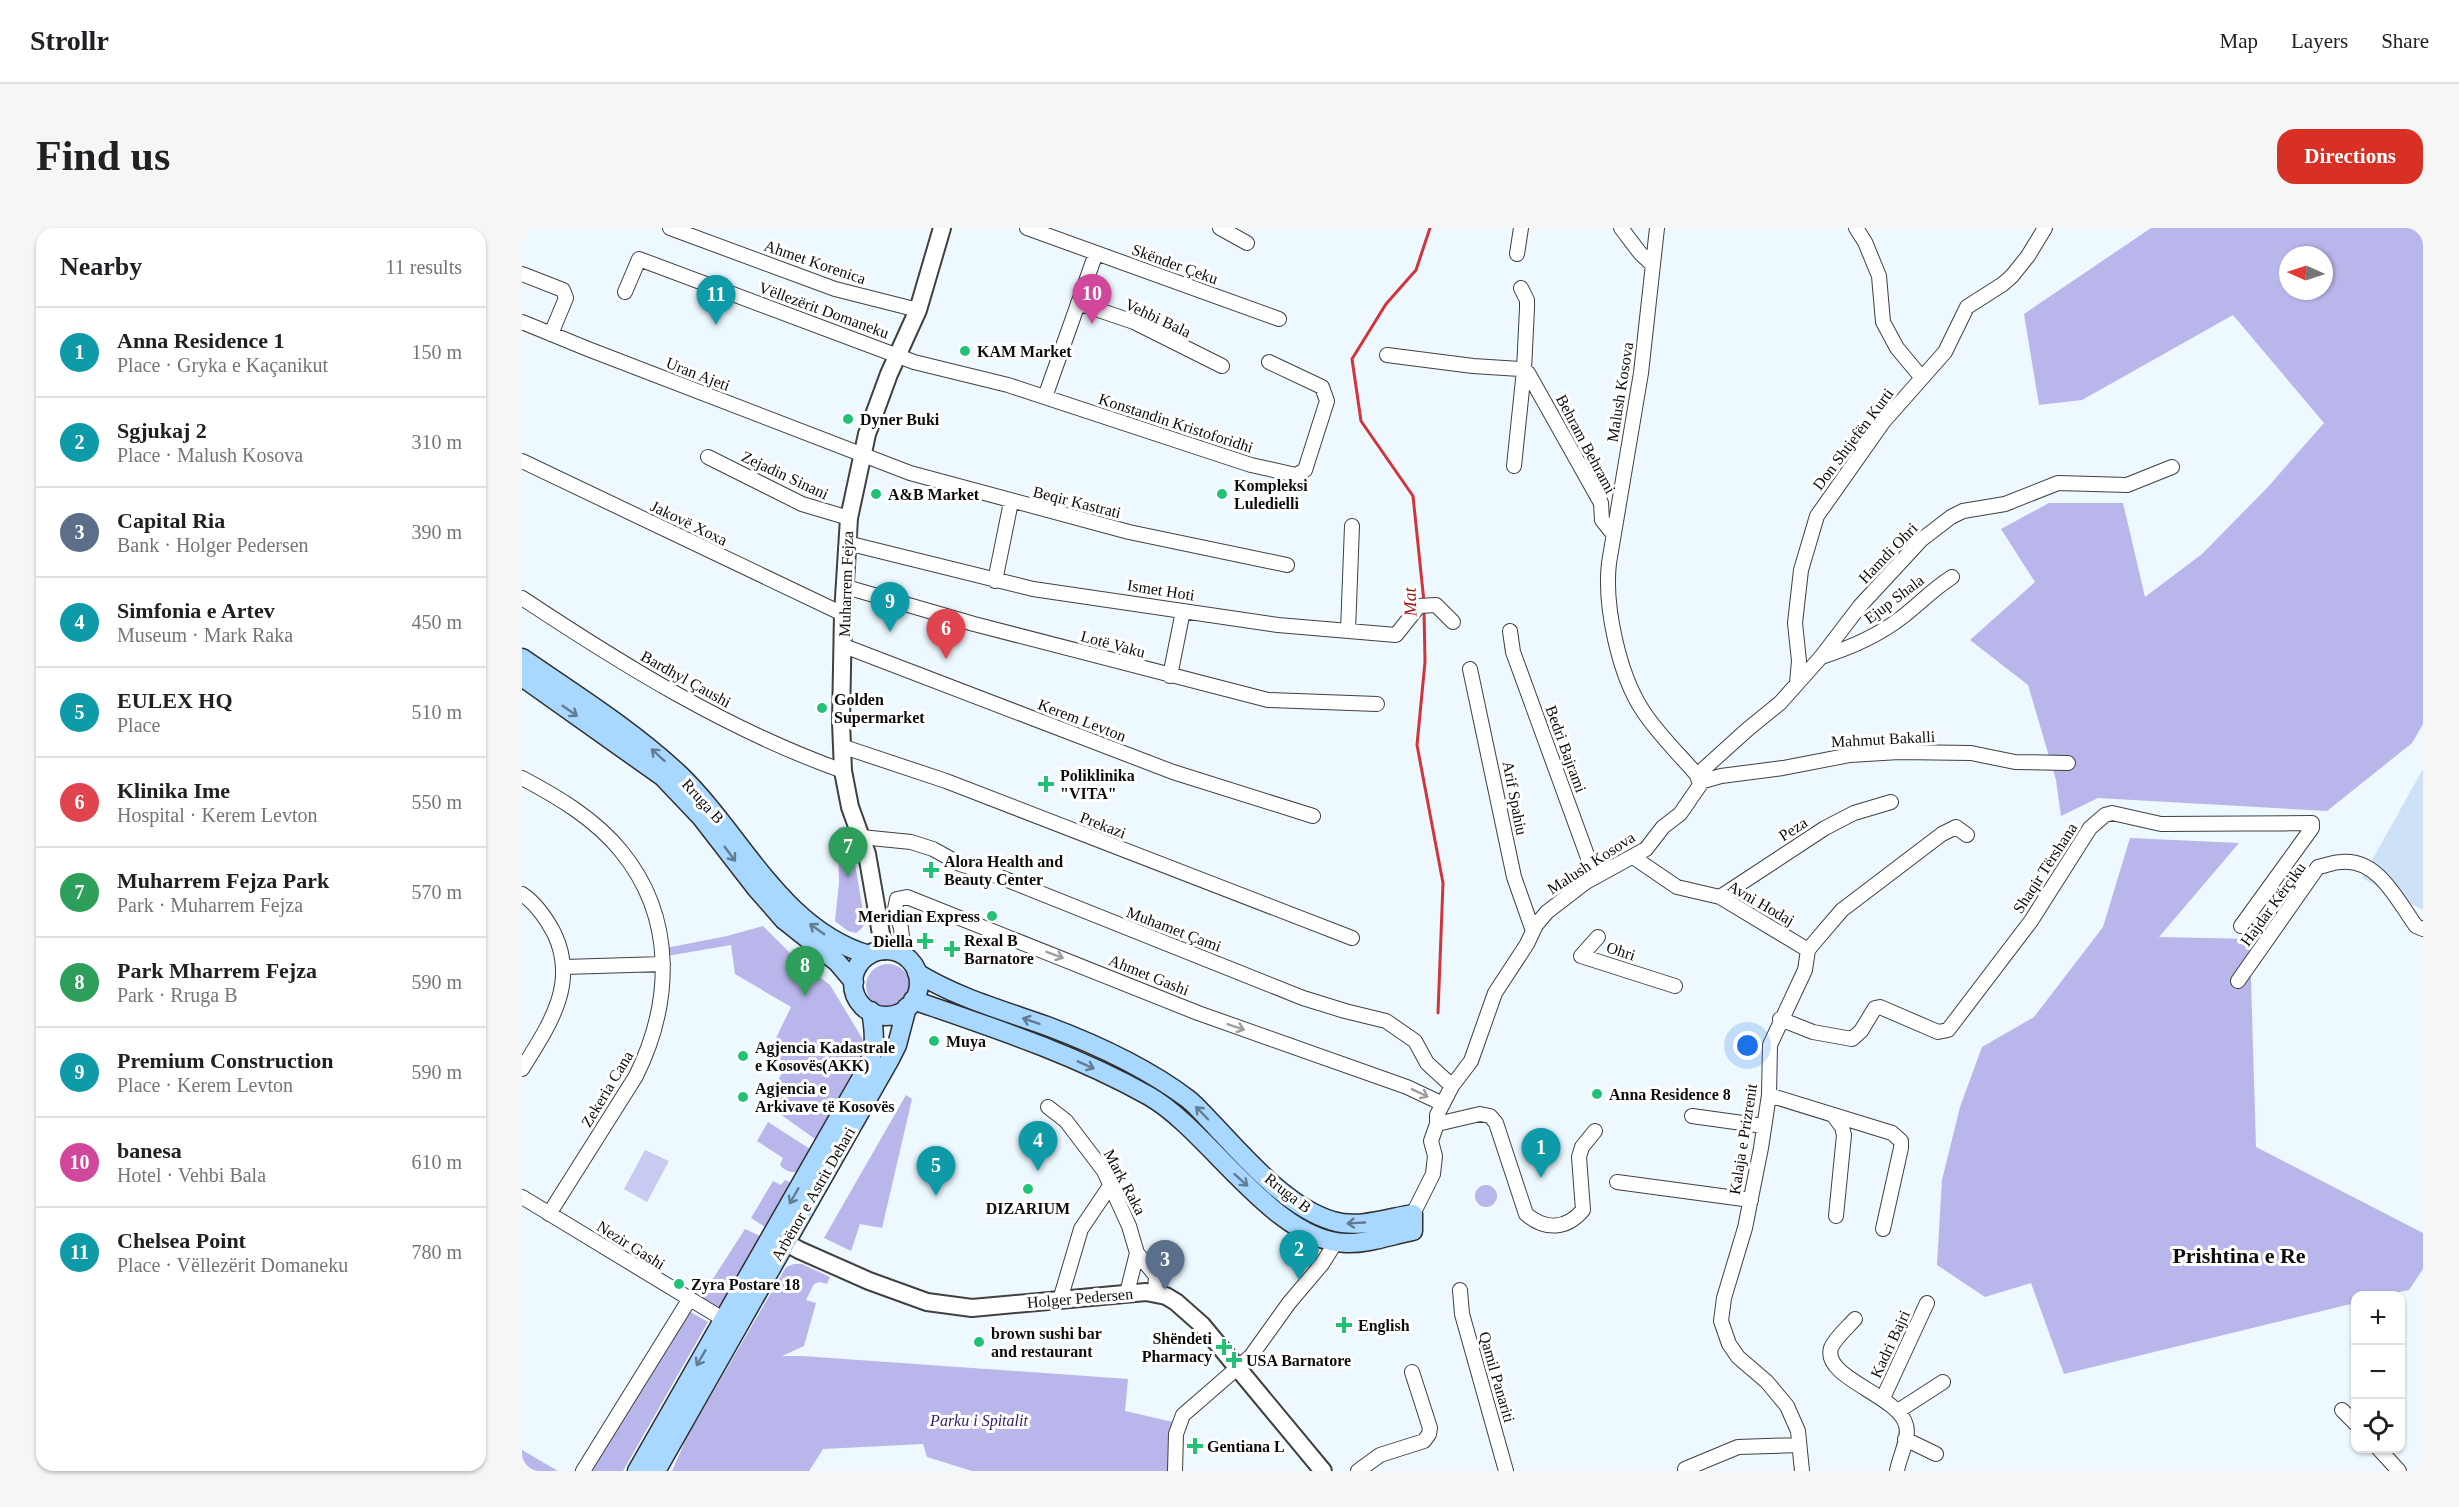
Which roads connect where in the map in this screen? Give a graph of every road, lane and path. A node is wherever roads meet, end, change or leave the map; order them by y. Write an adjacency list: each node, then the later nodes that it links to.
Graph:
1 (670, 228): 18 (street, Ahmet Korenica)
2 (942, 228): 18 (street, Muharrem Fejza)
3 (1027, 228): 11 (street, Skënder Çeku)
4 (1220, 228): 10 (street)
5 (1521, 228): 12 (street)
6 (1621, 228): 13 (street)
7 (1657, 228): 13 (street, Malush Kosova)
8 (1856, 228): 27 (street)
9 (2045, 228): 27 (street, Don Shtjefën Kurti)
10 (1247, 243)
11 (1096, 253): 17 (street); 19 (street, Skënder Çeku)
12 (1517, 254)
13 (1653, 265): 37 (street, Malush Kosova)
14 (522, 274): 21 (street)
15 (1521, 288): 26 (street)
16 (625, 292): 22 (street, Vëllezërit Domaneku)
17 (1078, 303): 25 (street, Vehbi Bala); 28 (street)
18 (918, 310): 22 (street, Muharrem Fejza)
19 (1279, 319)
20 (522, 321): 21 (street, Uran Ajeti)
21 (551, 334): 29 (street, Uran Ajeti)
22 (897, 355): 28 (street, Konstandin Kristoforidhi); 29 (street, Muharrem Fejza)
23 (1387, 355): 26 (street)
24 (1269, 362): 28 (street, Konstandin Kristoforidhi)
25 (1222, 366)
26 (1524, 370): 32 (street); 37 (street, Behram Behrami)
27 (1922, 378): 55 (street, Don Shtjefën Kurti)
28 (1045, 397)
29 (862, 454): 34 (street, Beqir Kastrati); 35 (street, Muharrem Fejza)
30 (708, 457): 35 (street, Zejadin Sinani)
31 (522, 460): 45 (street, Jakovë Xoxa)
32 (1514, 466)
33 (2172, 467): 50 (street, Hamdi Ohri)
34 (1011, 502): 39 (street, Beqir Kastrati); 41 (street)
35 (849, 518): 38 (street, Muharrem Fejza)
36 (1352, 526): 47 (street)
37 (1613, 534): 61 (street, Malush Kosova)
38 (848, 543): 41 (street, Ismet Hoti); 42 (street, Muharrem Fejza)
39 (1287, 565)
40 (1952, 578): 50 (street, Ejup Shala)
41 (995, 580): 44 (street, Ismet Hoti)
42 (846, 587): 45 (street, Muharrem Fejza); 53 (street, Lotë Vaku)
43 (522, 598): 59 (street, Bardhyl Çaushi)
44 (1183, 611): 47 (street, Ismet Hoti); 53 (street)
45 (843, 614): 49 (street, Muharrem Fejza)
46 (1452, 622): 47 (street, Ismet Hoti)
47 (1348, 631)
48 (1510, 631): 67 (street, Bedri Bajrami)
49 (844, 646): 57 (street, Muharrem Fejza); 63 (street, Kerem Levton)
50 (1821, 657): 55 (street)
51 (522, 658): 76 (main road, Rruga B, one-way to 51)
52 (1470, 669): 72 (street, Arif Spahiu)
53 (1170, 676): 56 (street, Lotë Vaku)
54 (522, 677): 82 (main road, Rruga B, one-way to 82)
55 (1797, 683): 61 (street)
56 (1377, 704)
57 (841, 746): 59 (street, Muharrem Fejza); 74 (street, Prekazi)
58 (2068, 763): 61 (street, Mahmut Bakalli)
59 (843, 771): 65 (street, Muharrem Fejza)
60 (522, 778): 78 (street, Zekeria Cana)
61 (1698, 778): 66 (street, Malush Kosova)
62 (1891, 802): 69 (street, Peza)
63 (1312, 816)
64 (1967, 835): 75 (street, Kalaja e Prizrenit)
65 (861, 837): 76 (street, Muharrem Fejza); 88 (street, Muhamet Çami)
66 (1633, 856): 67 (street, Malush Kosova); 69 (street, Avni Hodaj)
67 (1595, 877): 72 (street, Malush Kosova)
68 (522, 894): 79 (street)
69 (1720, 897): 75 (street, Avni Hodaj)
70 (2241, 926): 86 (street, Shaqir Tërshana)
71 (2423, 929): 81 (street, Hajdar Kërçiku)
72 (1533, 931): 88 (street, Malush Kosova)
73 (1598, 937): 83 (street, Ohri)
74 (1352, 938)
75 (1808, 950): 86 (street, Kalaja e Prizrenit)
76 (876, 953): 77 (main road); 82 (main road)
77 (903, 955): 80 (main road); 90 (street, Ahmet Gashi, one-way to 90)
78 (663, 964): 79 (street); 101 (street, Zekeria Cana)
79 (564, 967): 87 (street)
80 (917, 973): 84 (main road); 102 (main road, Rruga B, one-way to 80)
81 (2238, 981)
82 (854, 982): 85 (main road)
83 (1675, 986)
84 (910, 1004): 85 (main road); 105 (main road, Arbënor e Astrit Dehari); 106 (main road, Rruga B, one-way to 106)
85 (871, 1011): 105 (main road, Arbënor e Astrit Dehari, one-way to 105)
86 (1780, 1019): 89 (street, Kalaja e Prizrenit)
87 (522, 1069)
88 (1452, 1086): 90 (street, Malush Kosova)
89 (1769, 1095): 92 (street); 95 (street, Kalaja e Prizrenit)
90 (1443, 1104): 94 (street, Malush Kosova)
91 (1048, 1107): 98 (street, Mark Raka)
92 (1833, 1115): 103 (street); 104 (street)
93 (1692, 1116): 95 (street)
94 (1437, 1124): 96 (street); 102 (street, Malush Kosova)
95 (1764, 1126): 100 (street, Kalaja e Prizrenit)
96 (1595, 1131)
97 (1617, 1182): 100 (street)
98 (1110, 1186): 107 (street, Mark Raka); 112 (street)
99 (522, 1197): 101 (street, Nezir Gashi)
100 (1751, 1200): 124 (street, Kalaja e Prizrenit)
101 (549, 1214): 111 (street, Nezir Gashi)
102 (1413, 1214): 106 (main road, Rruga B)
103 (1836, 1216)
104 (1882, 1229)
105 (779, 1238): 112 (street, Holger Pedersen); 114 (main road, Arbënor e Astrit Dehari); 130 (main road, Arbënor e Astrit Dehari)
106 (1336, 1242): 116 (street)
107 (1137, 1253): 109 (street); 110 (street, Mark Raka)
108 (1460, 1290): 134 (street, Qamil Panariti)
109 (1127, 1293): 110 (street, Holger Pedersen); 112 (street, Holger Pedersen)
110 (1155, 1293): 116 (street, Holger Pedersen)
111 (689, 1300): 114 (street, Nezir Gashi); 128 (street)
112 (1060, 1300)
113 (1927, 1303): 119 (street, Kadri Bajri)
114 (723, 1319): 129 (main road, Arbënor e Astrit Dehari, one-way to 129)
115 (1855, 1319): 119 (street, Kadri Bajri)
116 (1238, 1368): 131 (street); 132 (street, Holger Pedersen)
117 (1412, 1372): 133 (street)
118 (1943, 1382): 121 (street)
119 (1883, 1398): 121 (street, Kadri Bajri)
120 (2342, 1410): 122 (street)
121 (1898, 1411): 123 (street)
122 (2351, 1420)
123 (1905, 1439): 126 (street); 136 (street)
124 (1800, 1445): 127 (street); 135 (street, Kalaja e Prizrenit)
125 (2383, 1453): 137 (street)
126 (1936, 1454)
127 (1685, 1469)
128 (583, 1471)
129 (637, 1471)
130 (656, 1471)
131 (1175, 1471)
132 (1323, 1471)
133 (1358, 1471)
134 (1506, 1471)
135 (1802, 1471)
136 (1897, 1471)
137 (2399, 1471)

